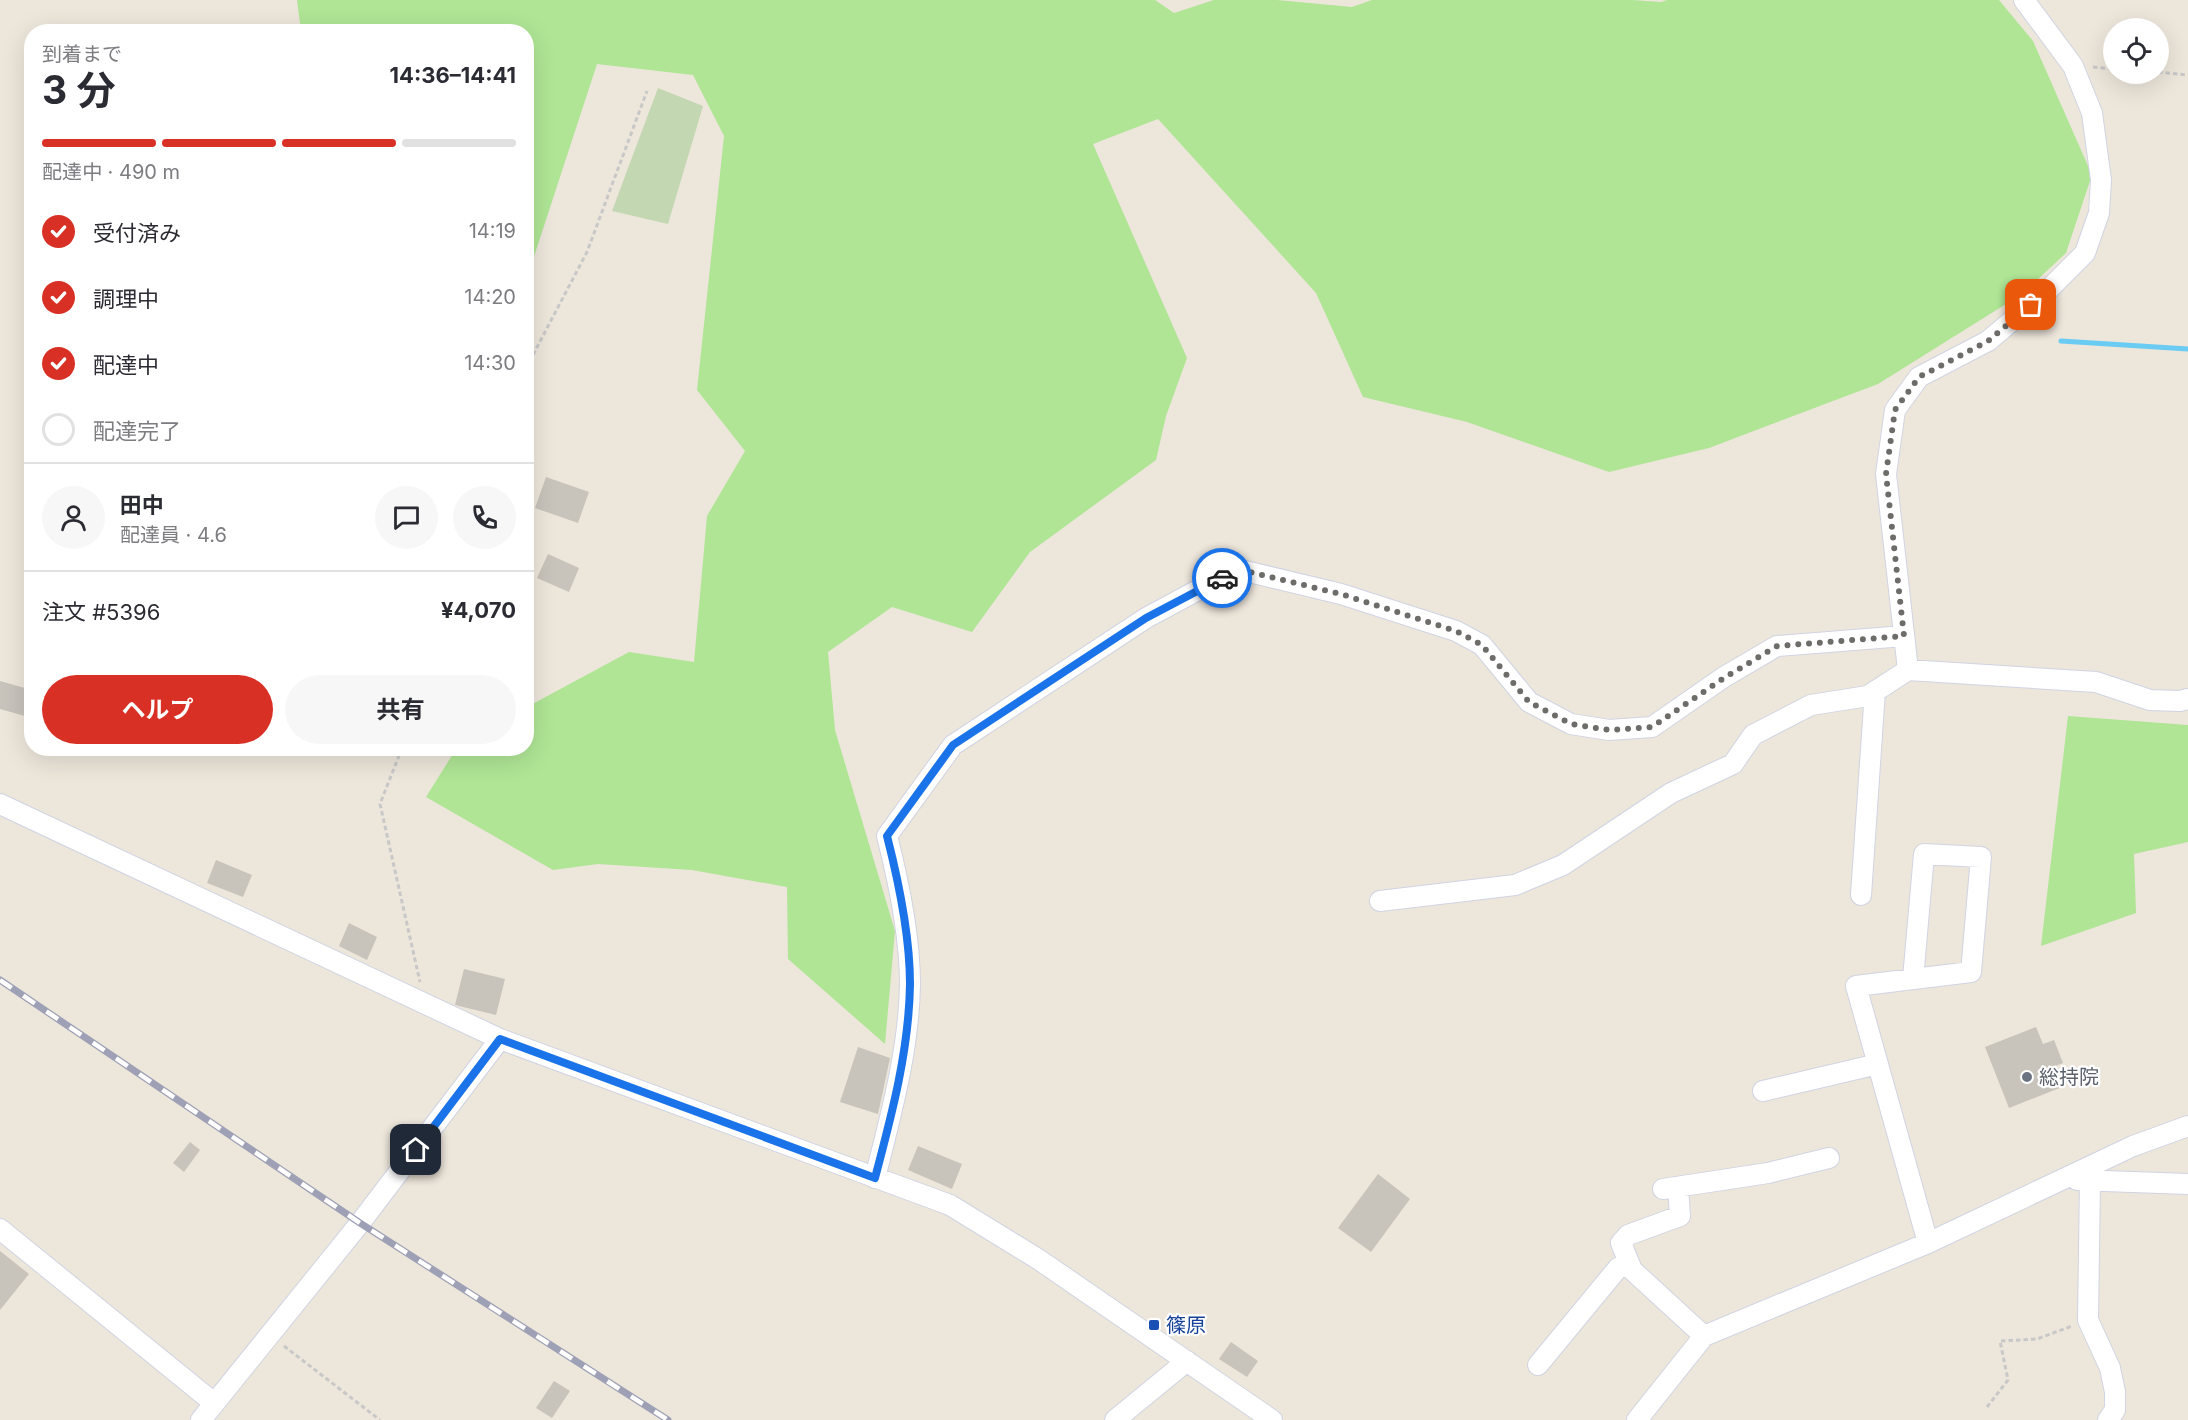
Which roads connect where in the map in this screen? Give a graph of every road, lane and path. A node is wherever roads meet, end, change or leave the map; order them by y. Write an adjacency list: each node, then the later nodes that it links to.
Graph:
1 (2024, 0): 6 (street)
2 (2169, 73): 3 (path)
3 (2188, 75)
4 (647, 91): 5 (path)
5 (534, 353)
6 (1904, 636): 7 (street); 21 (street)
7 (1908, 670): 8 (street); 9 (street)
8 (1875, 691): 12 (street); 13 (street)
9 (2188, 699)
10 (399, 756): 15 (path)
11 (0, 804): 15 (street)
12 (1861, 895)
13 (1380, 901)
14 (1913, 979): 14 (street); 17 (street)
15 (425, 1004): 16 (street)
16 (500, 1039): 21 (street); 29 (street)
17 (1878, 1064): 18 (street); 26 (street)
18 (1763, 1091)
19 (2188, 1126): 22 (street)
20 (1829, 1158): 27 (street)
21 (875, 1178): 31 (street)
22 (2062, 1180): 23 (street); 26 (street)
23 (2090, 1181): 24 (street); 28 (street)
24 (2188, 1184)
25 (0, 1229): 33 (street)
26 (1928, 1243): 30 (street)
27 (1628, 1263): 30 (street); 32 (street)
28 (2088, 1320): 34 (path); 35 (street)
29 (269, 1334): 33 (street); 37 (path)
30 (1704, 1336): 40 (street)
31 (1187, 1361): 38 (street); 39 (street)
32 (1538, 1365)
33 (214, 1403): 36 (street)
34 (1987, 1407)
35 (2113, 1418)
36 (201, 1420)
37 (380, 1420)
38 (1115, 1420)
39 (1272, 1420)
40 (1637, 1420)

